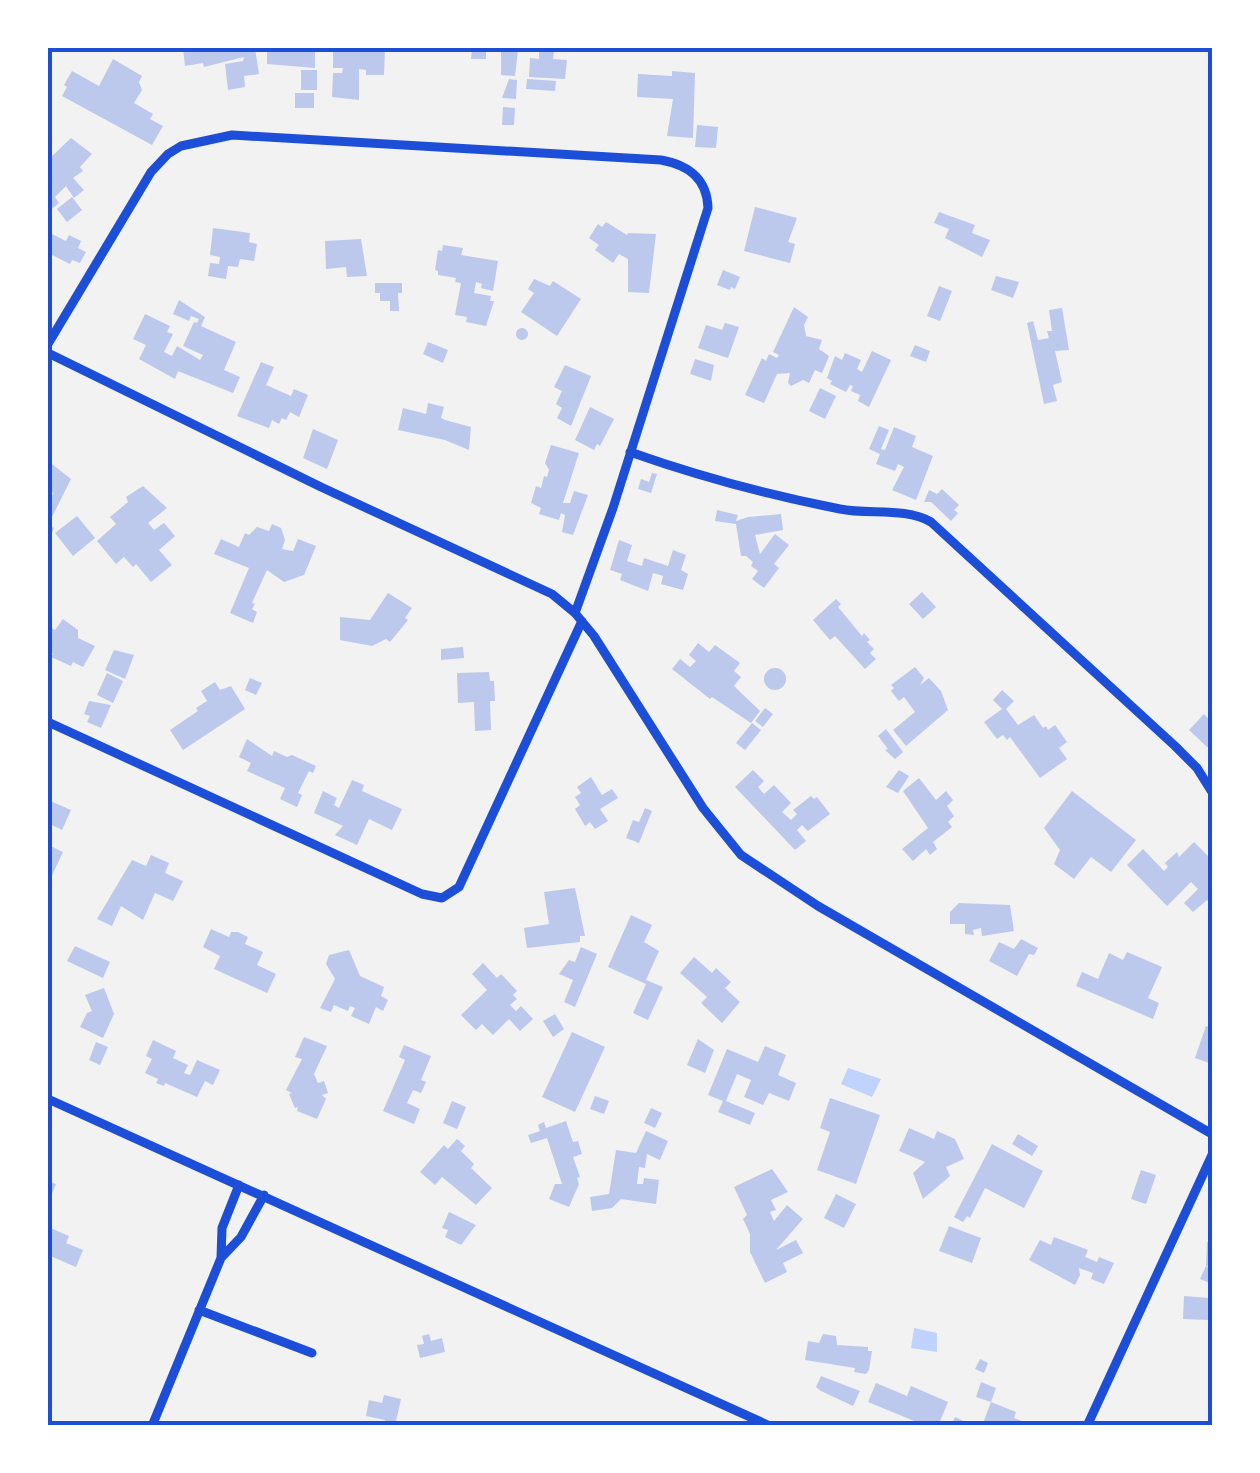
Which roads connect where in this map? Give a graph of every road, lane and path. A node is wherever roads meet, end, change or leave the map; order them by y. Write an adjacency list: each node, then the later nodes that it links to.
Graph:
1 (48, 344): 3 (street)
2 (48, 353): 4 (street)
3 (630, 452): 4 (street); 6 (street)
4 (579, 617): 5 (street); 8 (street)
5 (48, 722)
6 (1212, 792)
7 (48, 1100): 10 (street)
8 (1212, 1134)
9 (1212, 1155): 17 (street)
10 (239, 1185): 11 (street); 12 (street)
11 (264, 1196): 12 (street); 16 (street)
12 (221, 1258): 13 (street)
13 (200, 1310): 14 (street); 15 (street)
14 (312, 1354)
15 (152, 1426)
16 (770, 1426)
17 (1087, 1426)

